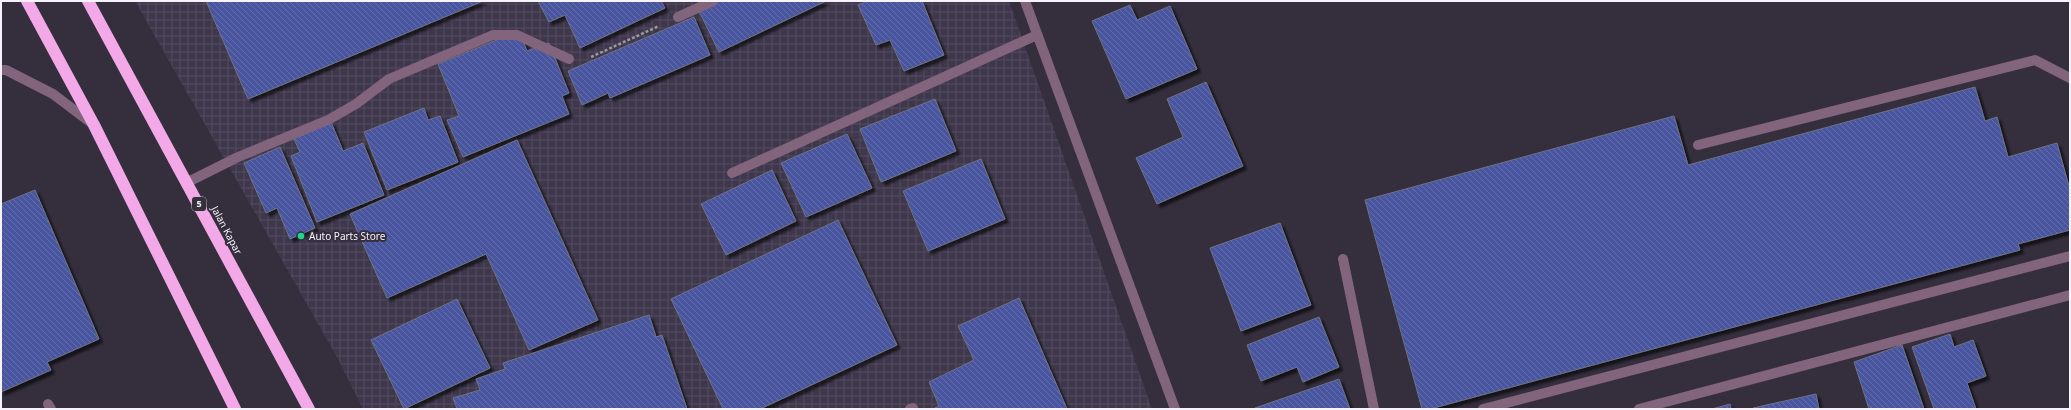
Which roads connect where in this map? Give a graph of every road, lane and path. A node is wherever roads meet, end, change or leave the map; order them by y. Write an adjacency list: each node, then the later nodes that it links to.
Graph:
1 (27, 1): 10 (highway)
2 (88, 1): 13 (highway, Jalan Kapar / 5)
3 (713, 1): 5 (street)
4 (1025, 1): 6 (street)
5 (678, 17): 7 (path)
6 (1037, 35): 12 (street); 19 (street)
7 (569, 59): 13 (street)
8 (1, 70): 10 (street)
9 (2070, 78): 11 (street)
10 (94, 125): 17 (highway)
11 (1698, 145)
12 (732, 173)
13 (188, 182): 18 (highway, Jalan Kapar / 5)
14 (2070, 256): 21 (street)
15 (1343, 259): 20 (street)
16 (2070, 295): 22 (street)
17 (235, 409)
18 (309, 409)
19 (1175, 409)
20 (1374, 409)
21 (1483, 409)
22 (1639, 409)

